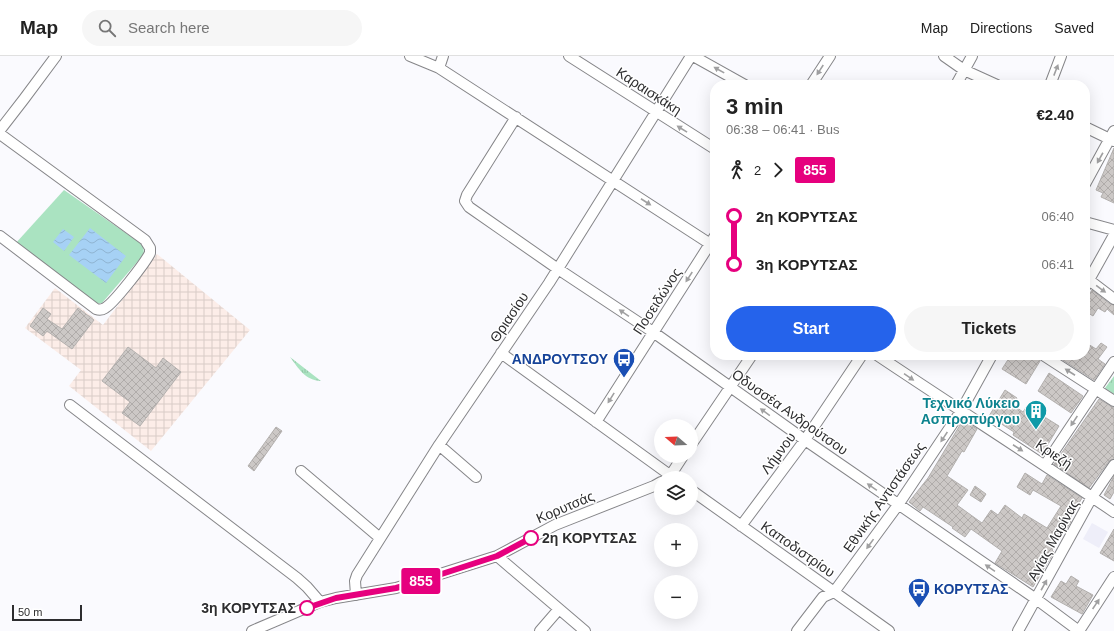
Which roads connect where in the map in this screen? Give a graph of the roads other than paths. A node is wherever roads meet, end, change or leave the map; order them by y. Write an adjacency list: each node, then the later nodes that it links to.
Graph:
1 (56, 56): 20 (street)
2 (410, 56): 10 (street)
3 (443, 56): 10 (street)
4 (568, 56): 17 (street, Καραισκάκη)
5 (692, 56): 12 (street, one-way to 5); 17 (street, Θριασίου)
6 (830, 56): 13 (street, one-way to 13)
7 (944, 56): 11 (street)
8 (972, 56): 11 (street)
9 (1061, 56): 16 (street, one-way to 9)
10 (439, 68): 18 (street)
11 (964, 70): 14 (street); 15 (street)
12 (736, 80)
13 (814, 80)
14 (959, 80)
15 (986, 80)
16 (1052, 80)
17 (656, 112): 23 (street, Καραισκάκη, one-way to 17); 25 (street, Θριασίου)
18 (516, 117): 25 (street); 32 (street, Οδυσσέα Ανδρούτσου)
19 (1090, 129): 22 (street)
20 (0, 130)
21 (0, 134): 29 (street)
22 (1113, 137): 24 (street, one-way to 24)
23 (710, 146)
24 (1090, 176)
25 (613, 181): 30 (street, one-way to 30); 32 (street, Θριασίου)
26 (1090, 223): 27 (street)
27 (1114, 230)
28 (1114, 235): 33 (street)
29 (0, 236)
30 (710, 240)
31 (710, 246): 36 (street, Ποσειδώνος, one-way to 36)
32 (558, 269): 36 (street, Οδυσσέα Ανδρούτσου, one-way to 32); 37 (street, Θριασίου)
33 (1090, 279)
34 (1090, 286): 35 (street, one-way to 35)
35 (1114, 299)
36 (653, 332): 44 (street, Οδυσσέα Ανδρούτσου); 49 (street, Ποσειδώνος, one-way to 49)
37 (501, 353): 49 (street); 52 (street, Θριασίου)
38 (749, 360): 44 (street)
39 (859, 360): 51 (street, Λήμνου)
40 (884, 360): 48 (street, Κριεζή, one-way to 48)
41 (989, 360): 48 (street, Εθνικής Αντιστάσεως)
42 (1053, 360): 45 (street, one-way to 42)
43 (1114, 362): 45 (street)
44 (730, 387): 50 (street); 51 (street, Οδυσσέα Ανδρούτσου, one-way to 44)
45 (1096, 389): 46 (street); 53 (street, one-way to 53)
46 (1114, 401)
47 (70, 405): 70 (street)
48 (961, 411): 53 (street, Κριεζή, one-way to 53); 61 (street, Εθνικής Αντιστάσεως, one-way to 61)
49 (596, 422): 56 (street)
50 (698, 435)
51 (805, 440): 61 (street, Οδυσσέα Ανδρούτσου, one-way to 51); 63 (street, Λήμνου)
52 (439, 445): 57 (street); 64 (street, Θριασίου)
53 (1045, 465): 60 (street, Κριεζή)
54 (1114, 465): 60 (street, Αγίας Μαρίνας)
55 (302, 471): 64 (street)
56 (662, 471)
57 (476, 477)
58 (654, 486): 65 (street, Κορυτσάς)
59 (698, 495): 63 (street, Καποδιστρίου)
60 (1092, 497): 62 (street, Κριεζή); 69 (street, Αγίας Μαρίνας, one-way to 60)
61 (898, 505): 67 (street, Εθνικής Αντιστάσεως, one-way to 67); 69 (street, Οδυσσέα Ανδρούτσου, one-way to 61)
62 (1114, 512)
63 (741, 526): 67 (street, Καποδιστρίου)
64 (380, 538): 68 (street, Θριασίου)
65 (497, 556): 68 (street, Κορυτσάς); 71 (street)
66 (1114, 578): 78 (street, one-way to 66)
67 (834, 592): 75 (street, Εθνικής Αντιστάσεως); 76 (street, Καποδιστρίου)
68 (356, 595): 70 (street, Κορυτσάς)
69 (1036, 599): 77 (street, Αγίας Μαρίνας); 78 (street, Οδυσσέα Ανδρούτσου)
70 (320, 602): 72 (street, Κορυτσάς)
71 (559, 609): 73 (street); 74 (street)
72 (252, 631)
73 (540, 631)
74 (585, 631)
75 (797, 631)
76 (889, 631)
77 (1018, 631)
78 (1079, 631)

